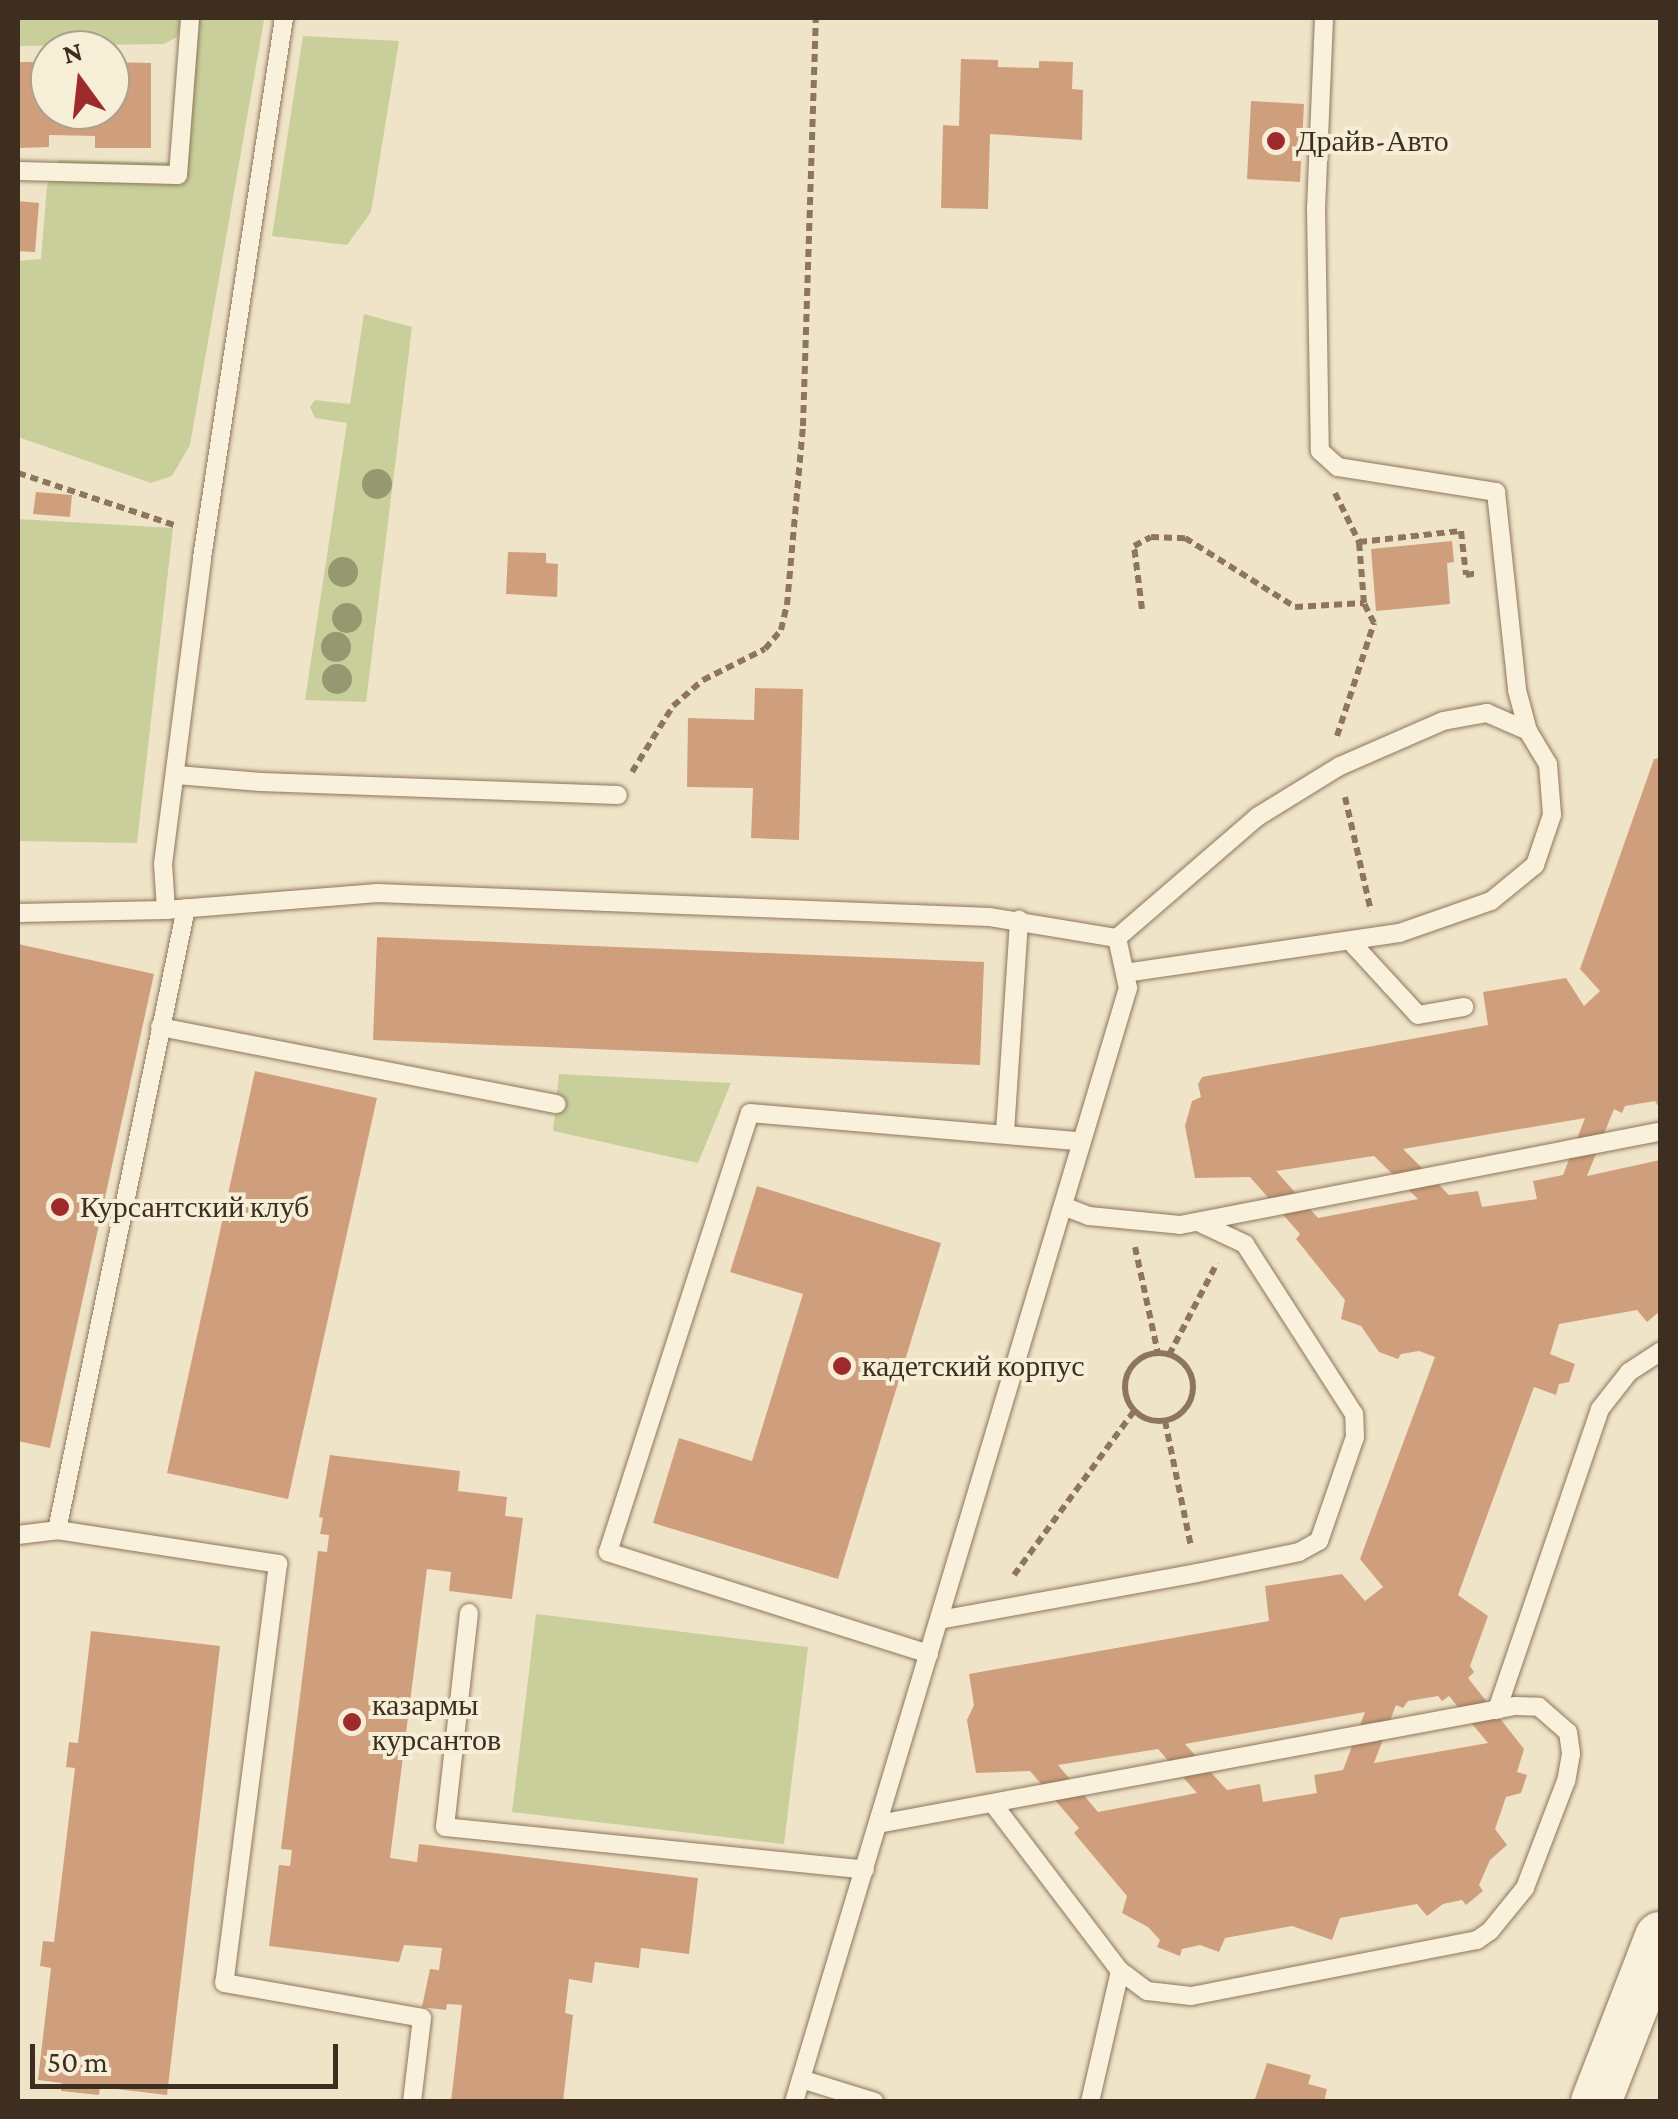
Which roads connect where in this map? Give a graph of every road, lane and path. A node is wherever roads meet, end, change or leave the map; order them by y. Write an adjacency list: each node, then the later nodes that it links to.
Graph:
1 (190, 18): 5 (lane)
2 (284, 18): 7 (lane)
3 (816, 18): 14 (path)
4 (1324, 18): 8 (lane)
5 (18, 171)
6 (18, 473): 7 (path)
7 (202, 558): 13 (lane)
8 (1504, 570): 9 (path); 11 (lane)
9 (1364, 604): 10 (path); 12 (path)
10 (1142, 610)
11 (1528, 731): 12 (lane); 19 (lane)
12 (1340, 766): 19 (path); 20 (lane)
13 (177, 774): 14 (lane); 16 (lane)
14 (618, 795)
15 (186, 908): 16 (lane); 18 (lane); 24 (lane)
16 (166, 910): 17 (lane)
17 (18, 913)
18 (1019, 919): 20 (lane); 26 (lane)
19 (1377, 937): 21 (lane)
20 (1117, 938): 22 (lane)
21 (1350, 941): 22 (lane); 23 (lane)
22 (1125, 973): 28 (lane)
23 (1464, 1007)
24 (160, 1027): 25 (lane); 38 (lane)
25 (556, 1104)
26 (1004, 1132): 28 (lane); 44 (lane)
27 (1660, 1132): 31 (lane)
28 (1079, 1141): 29 (lane)
29 (1063, 1206): 30 (lane); 43 (lane)
30 (1129, 1220): 31 (lane); 34 (path)
31 (1198, 1222): 32 (lane)
32 (1230, 1237): 35 (path); 40 (lane)
33 (1660, 1352): 45 (lane)
34 (1158, 1353): 35 (path); 36 (path)
35 (1169, 1355): 37 (path)
36 (1134, 1411): 37 (path); 41 (path)
37 (1165, 1421): 40 (path)
38 (57, 1530): 39 (lane); 52 (lane)
39 (18, 1535)
40 (1197, 1574): 41 (lane)
41 (990, 1608): 43 (lane)
42 (470, 1613): 48 (lane)
43 (940, 1620): 44 (lane)
44 (929, 1654): 47 (lane)
45 (1497, 1710): 46 (lane); 50 (lane)
46 (994, 1805): 47 (lane); 50 (lane)
47 (878, 1824): 48 (lane)
48 (865, 1870): 51 (lane)
49 (1660, 1938): 56 (street)
50 (1120, 1971): 55 (lane)
51 (801, 2079): 53 (lane); 54 (lane)
52 (412, 2102)
53 (794, 2102)
54 (875, 2102)
55 (1090, 2102)
56 (1596, 2102)

